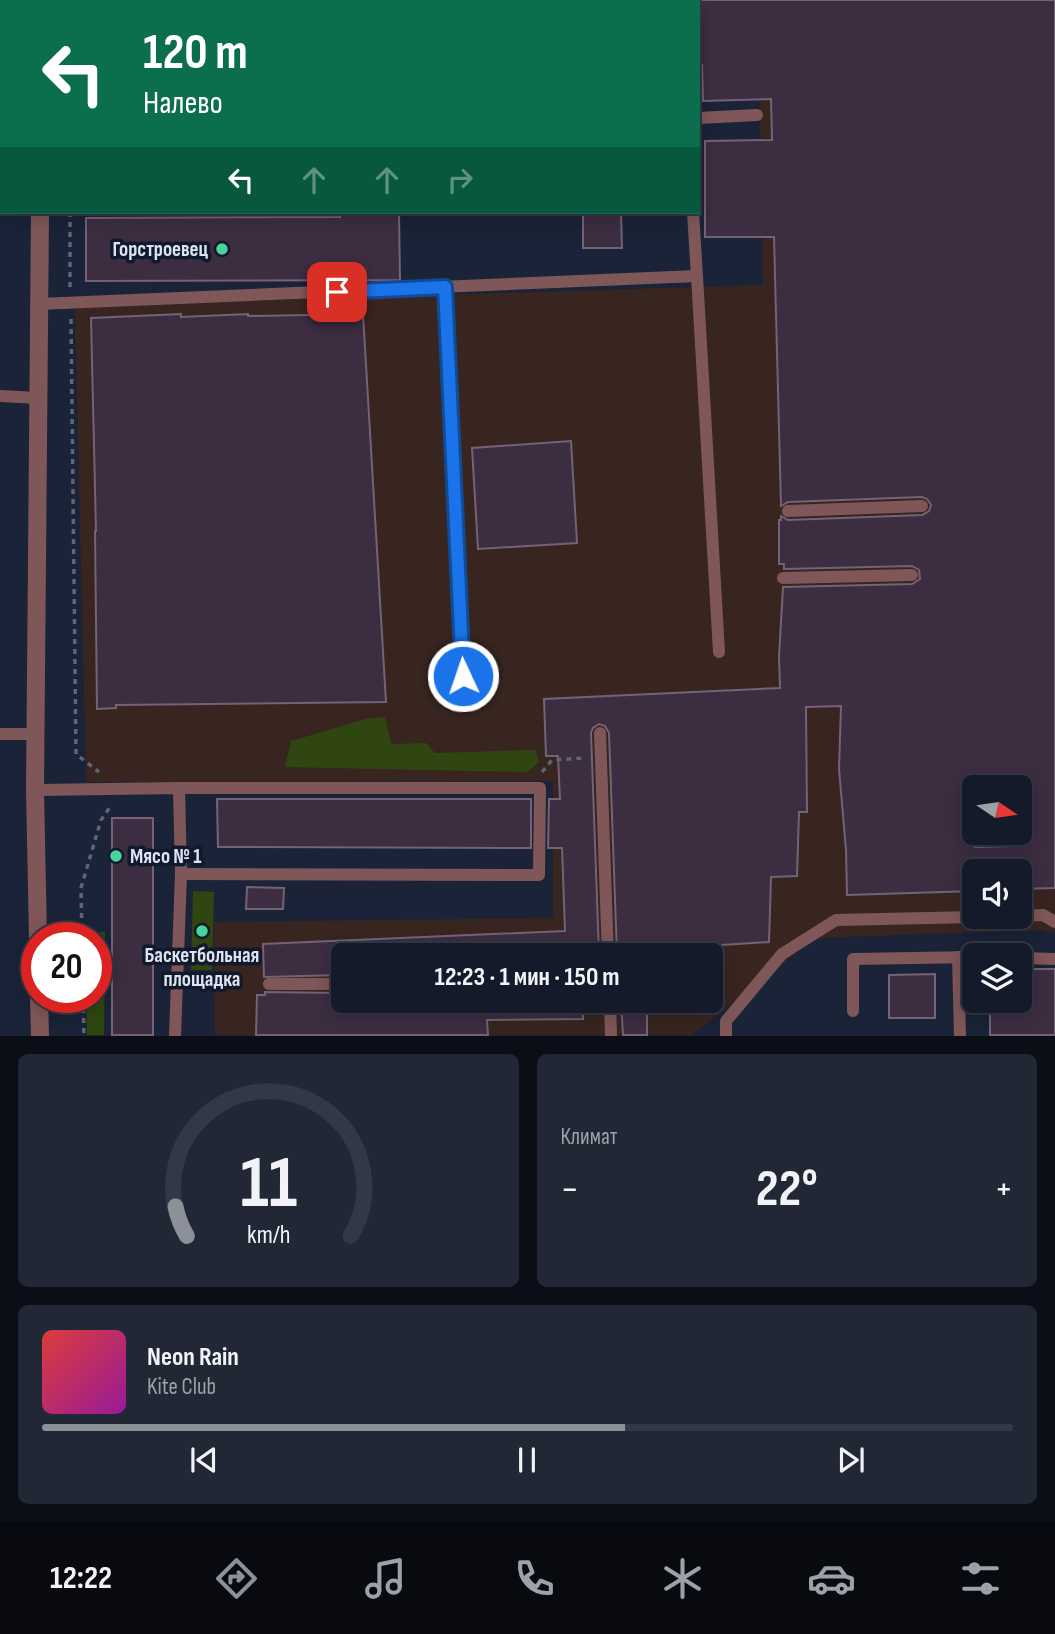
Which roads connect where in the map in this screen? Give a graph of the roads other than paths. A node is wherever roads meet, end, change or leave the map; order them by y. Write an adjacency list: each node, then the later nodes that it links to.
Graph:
1 (757, 115): 2 (lane)
2 (700, 118)
3 (40, 214): 7 (street)
4 (693, 214): 5 (lane)
5 (697, 276): 6 (lane); 14 (lane)
6 (445, 287): 7 (lane); 15 (lane)
7 (39, 304): 9 (street)
8 (0, 396): 9 (lane)
9 (38, 398): 18 (street)
10 (922, 506): 11 (lane)
11 (788, 511)
12 (912, 575): 13 (lane)
13 (783, 578)
14 (719, 652)
15 (463, 676)
16 (600, 733): 26 (lane)
17 (0, 734): 18 (lane)
18 (36, 734): 20 (street)
19 (179, 789): 20 (lane); 21 (lane); 21 (lane)
20 (35, 790): 24 (street)
21 (181, 874): 37 (lane)
22 (1032, 915): 25 (lane)
23 (962, 917): 39 (lane)
24 (38, 922)
25 (1055, 922)
26 (608, 943)
27 (958, 957): 28 (lane); 33 (lane); 40 (lane)
28 (962, 957)
29 (1032, 958): 30 (lane)
30 (1055, 959)
31 (269, 984): 32 (lane)
32 (331, 984)
33 (853, 1011)
34 (39, 1013): 36 (street)
35 (610, 1013): 38 (lane)
36 (40, 1035)
37 (175, 1035)
38 (611, 1035)
39 (726, 1035)
40 (960, 1035)

